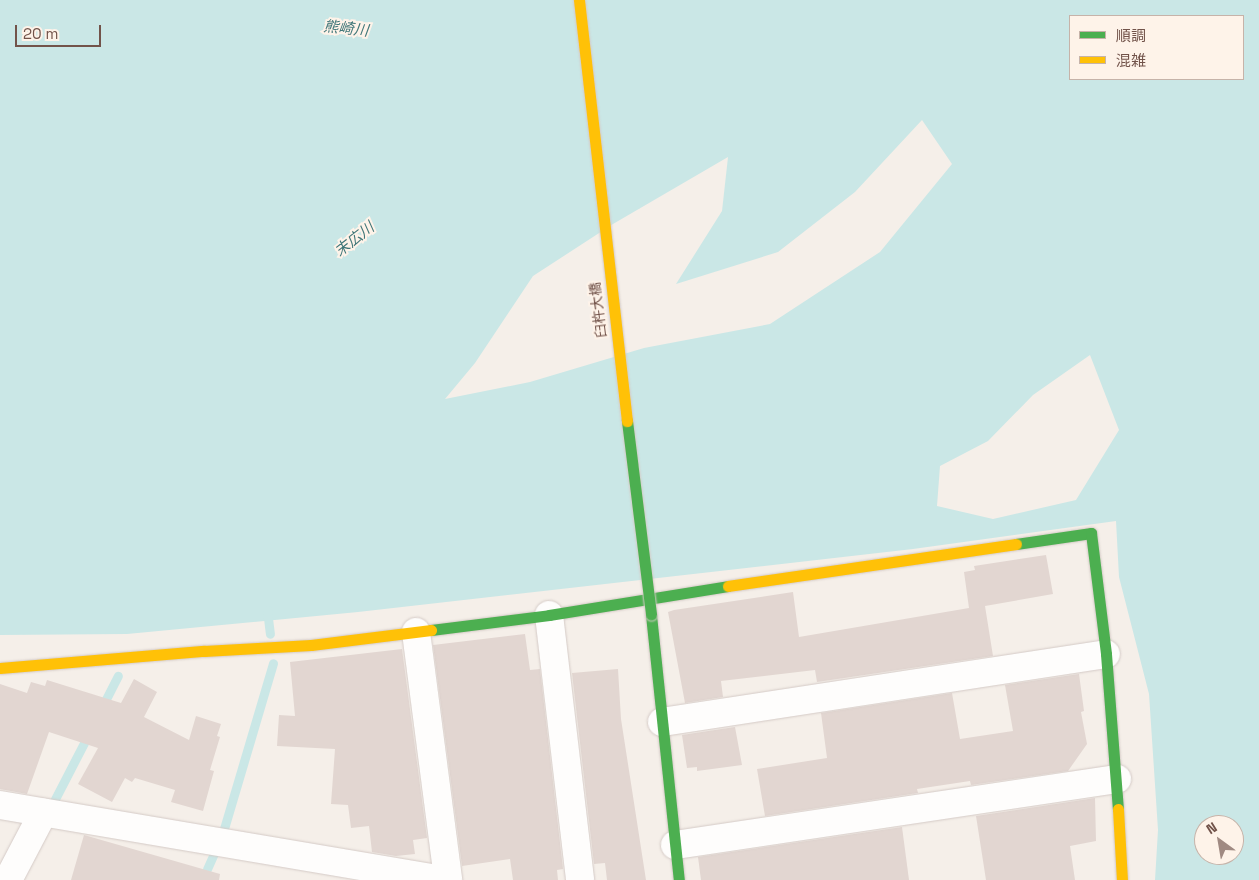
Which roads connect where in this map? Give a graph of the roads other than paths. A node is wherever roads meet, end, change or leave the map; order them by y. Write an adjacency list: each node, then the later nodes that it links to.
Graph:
1 (579, 0): 6 (street, 臼杵大橋, bridge)
2 (549, 615): 3 (street); 4 (street); 14 (street)
3 (416, 632): 5 (street); 13 (street)
4 (1106, 654): 6 (street); 7 (street)
5 (0, 668)
6 (662, 722): 10 (street, 臼杵大橋)
7 (1117, 779): 10 (street); 16 (street)
8 (0, 805): 9 (street)
9 (42, 813): 11 (street); 12 (street)
10 (675, 845): 15 (street, 臼杵大橋)
11 (8, 880)
12 (442, 880)
13 (448, 880)
14 (580, 880)
15 (679, 880)
16 (1122, 880)

